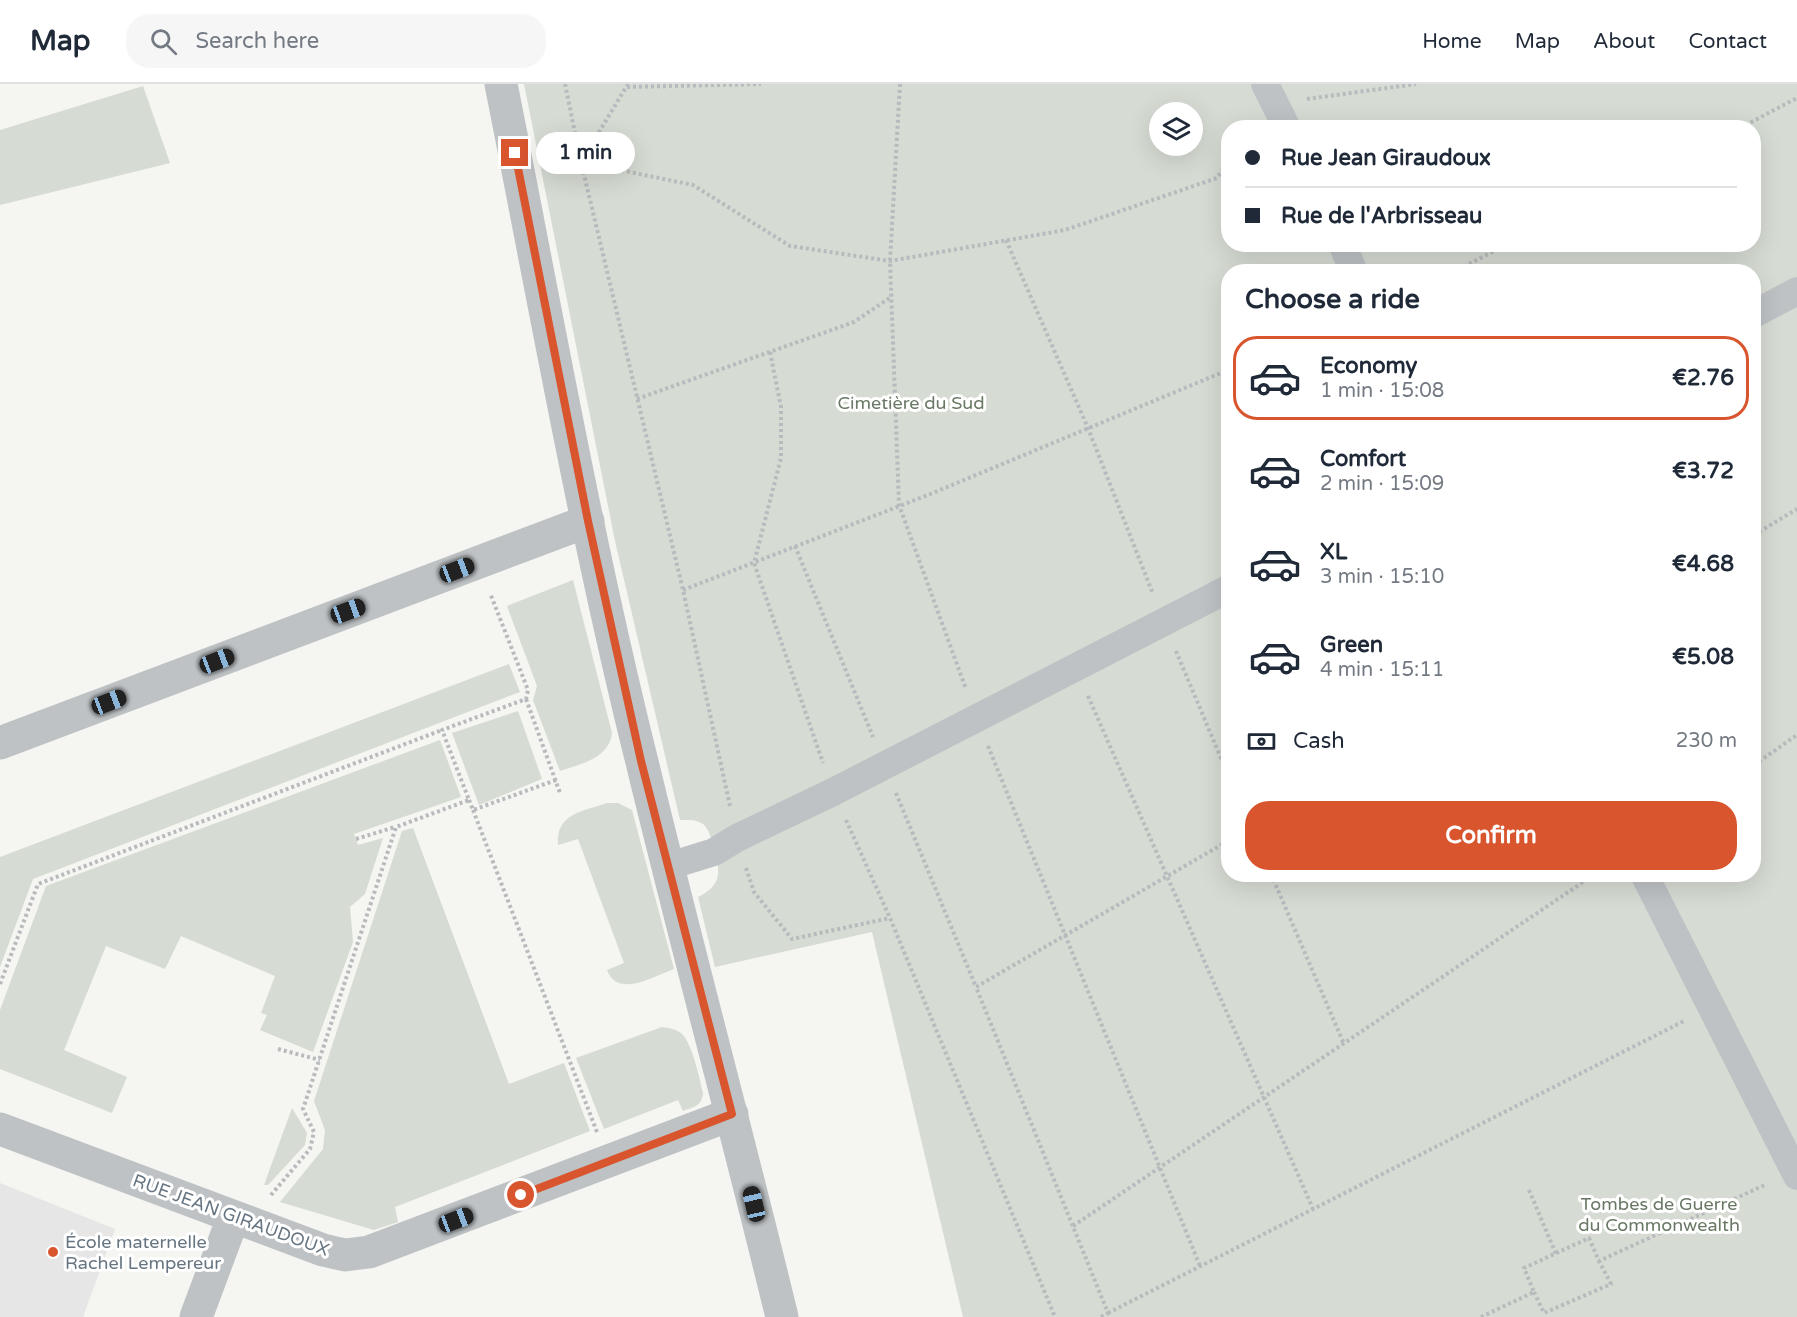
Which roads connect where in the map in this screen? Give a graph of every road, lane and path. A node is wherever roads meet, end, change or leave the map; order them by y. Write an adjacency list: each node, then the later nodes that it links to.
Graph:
1 (501, 84): 25 (street)
2 (566, 84): 10 (path)
3 (761, 84): 6 (path)
4 (900, 84): 14 (path)
5 (1416, 84): 8 (path)
6 (627, 86): 10 (path)
7 (1797, 98): 9 (path)
8 (1276, 105)
9 (1755, 120)
10 (581, 162): 14 (path); 21 (path)
11 (1221, 172): 12 (path)
12 (1006, 240): 14 (path); 22 (path)
13 (1492, 252): 15 (path)
14 (890, 261): 17 (path)
15 (1469, 264)
16 (1797, 291): 18 (street)
17 (891, 297): 19 (path); 23 (path)
18 (1761, 310)
19 (771, 352): 21 (path); 29 (path)
20 (1221, 373): 22 (path)
21 (637, 399): 30 (path)
22 (1088, 428): 23 (path); 32 (path)
23 (898, 506): 27 (path); 35 (path)
24 (1797, 509): 26 (path)
25 (588, 521): 28 (street); 51 (street)
26 (1761, 531)
27 (795, 546): 29 (path); 41 (path)
28 (478, 562): 34 (path); 38 (street)
29 (754, 563): 30 (path); 43 (path)
30 (683, 590): 48 (path)
31 (1221, 593): 32 (street)
32 (1164, 623): 33 (street); 39 (path)
33 (1076, 668): 35 (street); 52 (path)
34 (526, 699): 36 (path); 42 (path)
35 (977, 719): 41 (street); 57 (path)
36 (442, 730): 45 (path); 58 (path)
37 (1797, 735): 40 (path)
38 (0, 743)
39 (1221, 758)
40 (1761, 760)
41 (885, 766): 43 (street); 59 (path)
42 (556, 780): 44 (path); 46 (path)
43 (833, 792): 48 (street); 56 (path)
44 (560, 793)
45 (469, 800): 46 (path); 47 (path)
46 (473, 810): 67 (path)
47 (396, 827): 49 (path); 63 (path)
48 (737, 838): 51 (street); 56 (path)
49 (356, 839)
50 (1221, 845): 52 (path)
51 (669, 866): 65 (street)
52 (1167, 876): 57 (path); 64 (path)
53 (1274, 882): 61 (path)
54 (1583, 882): 61 (path)
55 (1648, 882): 60 (street)
56 (890, 918): 81 (path)
57 (1065, 935): 59 (path); 68 (path)
58 (0, 984)
59 (976, 987): 73 (path)
60 (1712, 1007): 69 (street); 71 (path)
61 (1344, 1044): 64 (path)
62 (278, 1049): 63 (path)
63 (320, 1060): 72 (path)
64 (1264, 1097): 68 (path); 71 (path)
65 (732, 1114): 67 (street, RUE JEAN GIRAUDOUX); 80 (street)
66 (0, 1129): 72 (street, RUE JEAN GIRAUDOUX)
67 (608, 1162): 72 (street, RUE JEAN GIRAUDOUX)
68 (1160, 1168): 73 (path); 76 (path)
69 (1796, 1174): 75 (path)
70 (1529, 1190): 74 (path)
71 (1313, 1209): 76 (path)
72 (240, 1221): 79 (street)
73 (1073, 1226): 78 (path)
74 (1556, 1254): 75 (path); 77 (path)
75 (1599, 1261): 77 (path)
76 (1200, 1266): 78 (path)
77 (1534, 1292): 83 (path)
78 (1108, 1314): 82 (path)
79 (196, 1317)
80 (782, 1317)
81 (1055, 1317)
82 (1101, 1317)
83 (1481, 1317)

